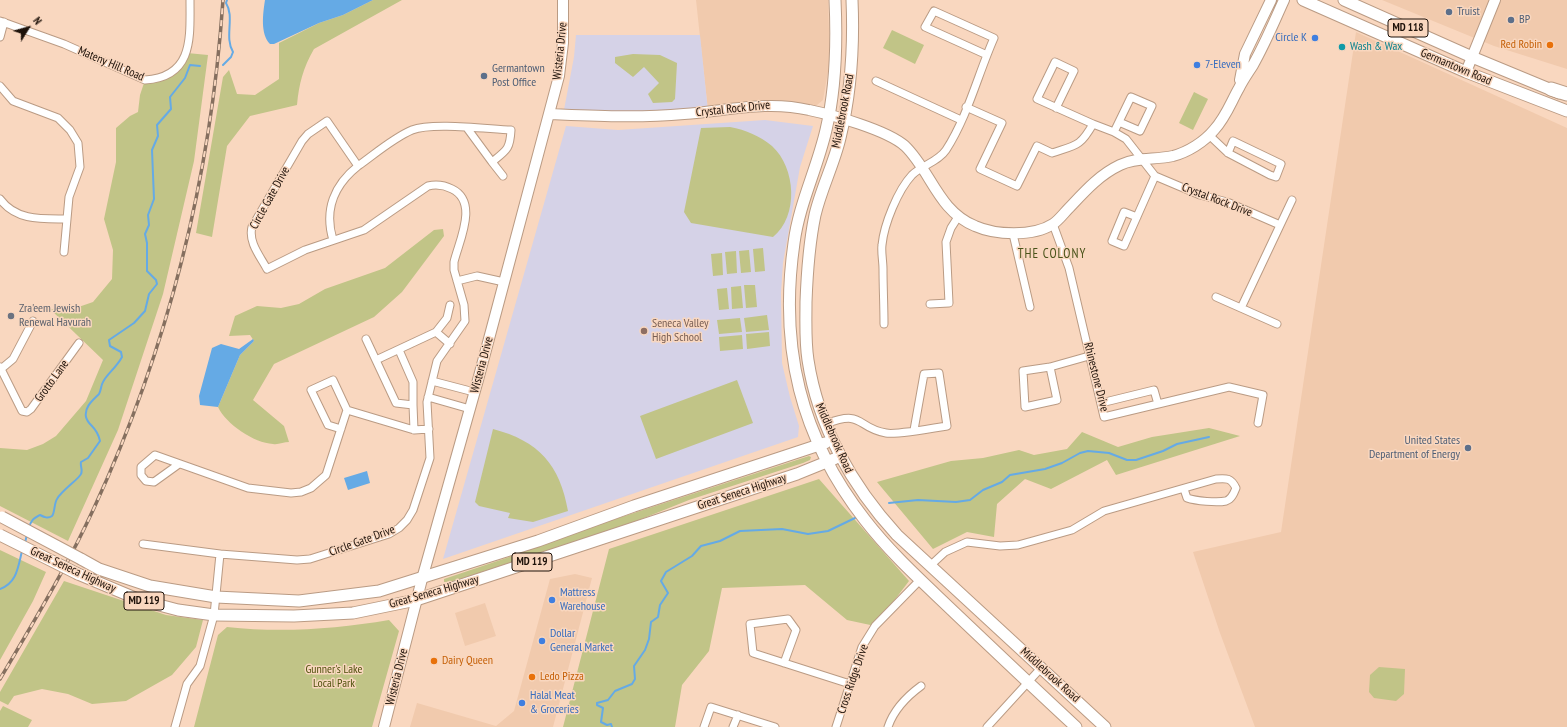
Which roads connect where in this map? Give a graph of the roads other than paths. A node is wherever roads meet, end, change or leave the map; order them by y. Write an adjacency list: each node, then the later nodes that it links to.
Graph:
1 (190, 0): 10 (street, Mateny Hill Road)
2 (563, 0): 23 (street, Wisteria Drive)
3 (835, 0): 24 (main road, Middlebrook Road)
4 (852, 0): 25 (main road, Middlebrook Road)
5 (1271, 0): 17 (street)
6 (1284, 0): 17 (street)
7 (1303, 0): 14 (main road, Germantown Road / MD 118)
8 (1344, 0): 13 (main road, Germantown Road / MD 118)
9 (1495, 0): 13 (street)
10 (2, 22): 11 (street)
11 (0, 37)
12 (987, 55): 12 (street); 20 (street)
13 (1472, 57): 14 (street); 18 (main road, Germantown Road / MD 118)
14 (1466, 72): 22 (main road, Germantown Road / MD 118)
15 (876, 81): 26 (street)
16 (0, 86): 43 (street)
17 (1239, 86): 31 (street)
18 (1551, 89): 19 (highway)
19 (1567, 95)
20 (966, 107): 26 (street); 28 (street)
21 (1056, 108): 21 (street, Crystal Rock Drive); 28 (street, Crystal Rock Drive)
22 (1567, 111)
23 (550, 114): 24 (street, Crystal Rock Drive); 50 (street, Wisteria Drive)
24 (828, 116): 25 (street, Crystal Rock Drive); 83 (main road, Middlebrook Road)
25 (844, 120): 36 (street, Crystal Rock Drive); 77 (main road, Middlebrook Road)
26 (961, 120): 36 (street)
27 (1119, 122): 27 (street); 30 (street)
28 (1093, 124): 30 (street, Crystal Rock Drive)
29 (467, 128): 34 (street); 34 (street); 35 (street)
30 (1114, 132): 33 (street, Crystal Rock Drive)
31 (1209, 135): 32 (street); 33 (street)
32 (1228, 153): 32 (street)
33 (1140, 159): 38 (street, Crystal Rock Drive); 44 (street)
34 (492, 162): 37 (street)
35 (358, 166): 47 (street); 47 (street, Circle Gate Drive)
36 (923, 168): 41 (street, Crystal Rock Drive); 57 (street)
37 (503, 176)
38 (1155, 176): 42 (street); 45 (street, Crystal Rock Drive)
39 (0, 198): 43 (street)
40 (1292, 200): 45 (street)
41 (958, 217): 46 (street, Crystal Rock Drive); 52 (street)
42 (1137, 217): 42 (street)
43 (67, 219): 48 (street)
44 (1053, 224): 46 (street, Crystal Rock Drive); 64 (street, Rhinestone Drive)
45 (1280, 225): 55 (street)
46 (1013, 234): 54 (street)
47 (332, 240): 49 (street, Circle Gate Drive)
48 (64, 252)
49 (457, 281): 50 (street); 62 (street, Circle Gate Drive)
50 (504, 282): 69 (street, Wisteria Drive)
51 (1216, 297): 55 (street)
52 (930, 304)
53 (450, 306): 59 (street)
54 (1030, 307)
55 (1241, 308): 58 (street)
56 (33, 321): 67 (street)
57 (884, 324)
58 (1277, 324)
59 (436, 332): 62 (street); 63 (street)
60 (366, 339): 65 (street)
61 (79, 343): 67 (street, Grotto Lane)
62 (450, 344): 68 (street, Circle Gate Drive)
63 (399, 350): 65 (street); 72 (street)
64 (1090, 356): 66 (street); 71 (street, Rhinestone Drive)
65 (376, 360): 72 (street)
66 (1050, 367): 66 (street)
67 (0, 368)
68 (432, 381): 69 (street); 70 (street, Circle Gate Drive)
69 (474, 392): 74 (street, Wisteria Drive)
70 (428, 397): 74 (street); 80 (street, Circle Gate Drive)
71 (1101, 403): 73 (street); 73 (street, Rhinestone Drive)
72 (413, 404): 79 (street)
73 (1158, 404): 76 (street, Rhinestone Drive)
74 (470, 408): 93 (street, Wisteria Drive)
75 (347, 410): 78 (street); 78 (street); 79 (street)
76 (1258, 423)
77 (826, 424): 81 (street); 82 (main road, Middlebrook Road)
78 (341, 429): 86 (street)
79 (414, 430): 80 (street)
80 (429, 430): 91 (street, Circle Gate Drive)
81 (914, 430): 81 (street)
82 (833, 440): 83 (main road, Great Seneca Highway / MD 119); 84 (main road, Middlebrook Road)
83 (820, 446): 85 (main road, Middlebrook Road); 93 (main road, Great Seneca Highway / MD 119)
84 (841, 456): 85 (main road, Great Seneca Highway / MD 119); 92 (main road, Middlebrook Road)
85 (828, 462): 94 (main road, Middlebrook Road); 96 (main road, Great Seneca Highway / MD 119)
86 (179, 464): 86 (street)
87 (1184, 489): 87 (street); 92 (street)
88 (1, 517): 95 (main road, Great Seneca Highway / MD 119, bridge)
89 (0, 535): 97 (main road, Great Seneca Highway / MD 119, bridge)
90 (142, 544): 91 (street, Circle Gate Drive)
91 (220, 554): 95 (street)
92 (931, 565): 99 (main road, Middlebrook Road)
93 (422, 579): 95 (main road, Great Seneca Highway / MD 119); 96 (street, Wisteria Drive)
94 (920, 580): 100 (main road, Middlebrook Road); 101 (street, Cross Ridge Drive)
95 (216, 597): 97 (street)
96 (416, 600): 97 (main road, Great Seneca Highway / MD 119); 105 (street, Wisteria Drive)
97 (214, 615): 104 (street)
98 (784, 663): 98 (street); 101 (street)
99 (1042, 668): 100 (street); 113 (main road, Middlebrook Road)
100 (1028, 682): 111 (street); 112 (main road, Middlebrook Road)
101 (850, 684): 109 (street, Cross Ridge Drive)
102 (921, 686): 110 (street)
103 (738, 715): 106 (street); 107 (street); 108 (street)
104 (175, 727)
105 (384, 727)
106 (704, 727)
107 (734, 727)
108 (775, 727)
109 (836, 727)
110 (888, 727)
111 (987, 727)
112 (1076, 727)
113 (1105, 727)

